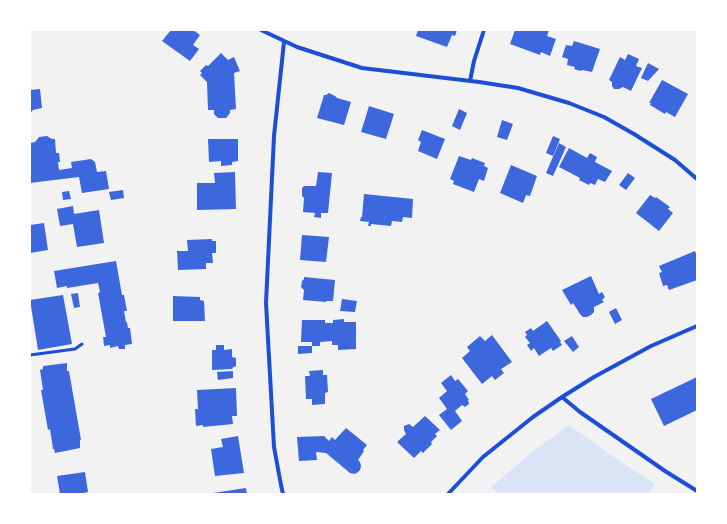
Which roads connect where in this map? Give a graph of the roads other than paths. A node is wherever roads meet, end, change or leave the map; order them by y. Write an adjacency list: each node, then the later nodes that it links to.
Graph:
1 (261, 30): 3 (street)
2 (484, 30): 4 (street)
3 (284, 42): 4 (street); 11 (street)
4 (470, 81): 5 (street)
5 (697, 179)
6 (697, 326): 9 (street)
7 (82, 344): 8 (lane)
8 (30, 355)
9 (562, 397): 10 (street); 12 (street)
10 (697, 491)
11 (283, 494)
12 (448, 494)

